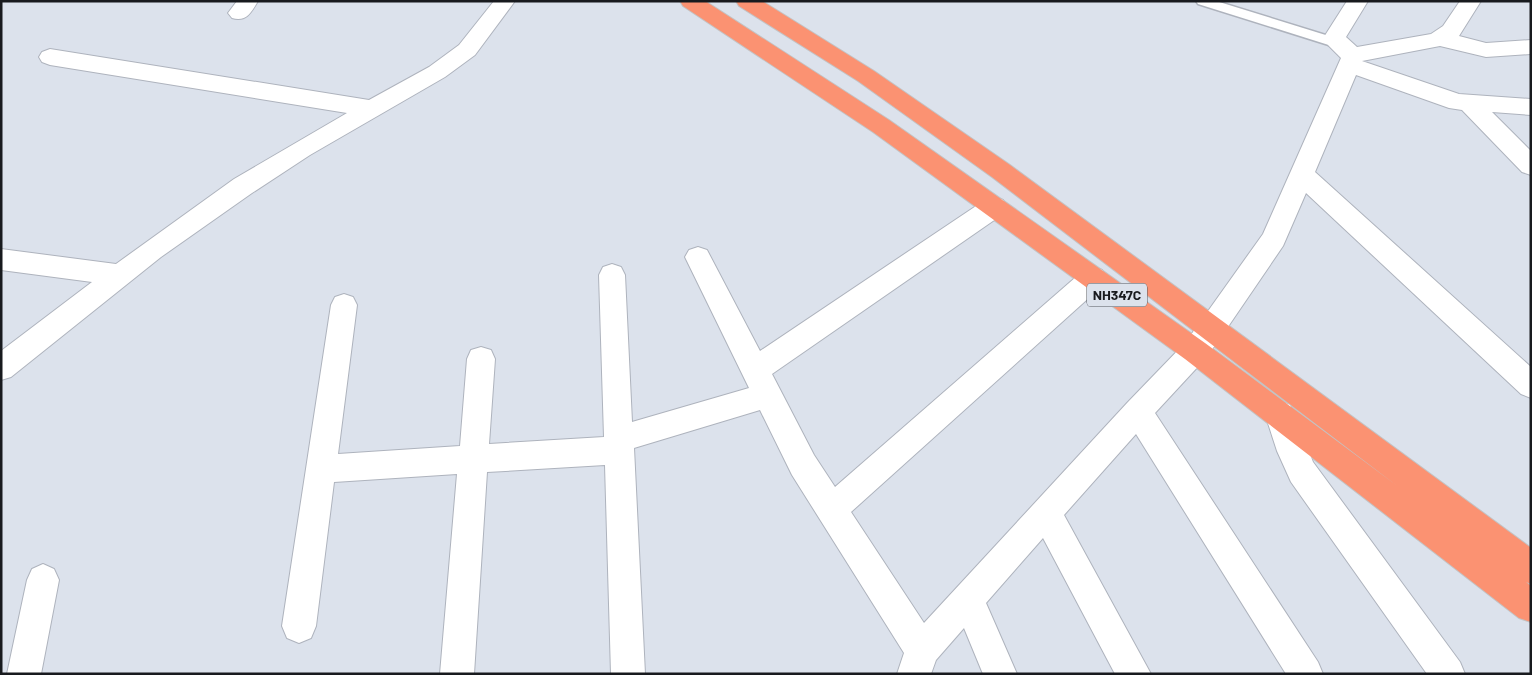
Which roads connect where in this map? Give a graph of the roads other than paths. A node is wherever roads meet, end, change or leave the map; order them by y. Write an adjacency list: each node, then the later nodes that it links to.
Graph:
1 (505, 1): 13 (street)
2 (690, 1): 16 (highway, NH347C)
3 (746, 1): 23 (highway, NH347C)
4 (1202, 1): 9 (lane)
5 (1358, 1): 9 (street)
6 (1471, 1): 7 (street)
7 (1440, 39): 8 (street); 9 (street)
8 (1531, 47)
9 (1347, 54): 11 (street); 15 (street)
10 (50, 57): 13 (street)
11 (1469, 104): 12 (street); 14 (street)
12 (1531, 107)
13 (373, 109): 19 (street)
14 (1531, 166)
15 (1302, 175): 23 (street); 27 (street)
16 (994, 207): 21 (highway, NH347C); 26 (street)
17 (698, 257): 26 (street)
18 (1, 259): 19 (street)
19 (120, 275): 25 (street)
20 (612, 275): 30 (street)
21 (1093, 278): 23 (highway, NH347C); 33 (street)
22 (344, 305): 32 (street)
23 (1203, 340): 28 (street); 29 (highway, NH347C); 35 (highway, NH347C)
24 (481, 359): 31 (street)
25 (1, 368)
26 (761, 382): 30 (street); 33 (street)
27 (1531, 385)
28 (1138, 411): 34 (street); 46 (street)
29 (1280, 414): 38 (highway, NH347C); 47 (street)
30 (619, 445): 31 (street); 43 (street)
31 (472, 460): 32 (street); 42 (street)
32 (321, 469): 39 (street)
33 (831, 510): 40 (street)
34 (1046, 512): 37 (street); 45 (street)
35 (1531, 568)
36 (42, 580): 41 (street)
37 (968, 600): 40 (street); 44 (street)
38 (1531, 606)
39 (299, 626)
40 (918, 662)
41 (24, 674)
42 (457, 674)
43 (628, 674)
44 (1000, 674)
45 (1134, 674)
46 (1306, 674)
47 (1448, 674)

